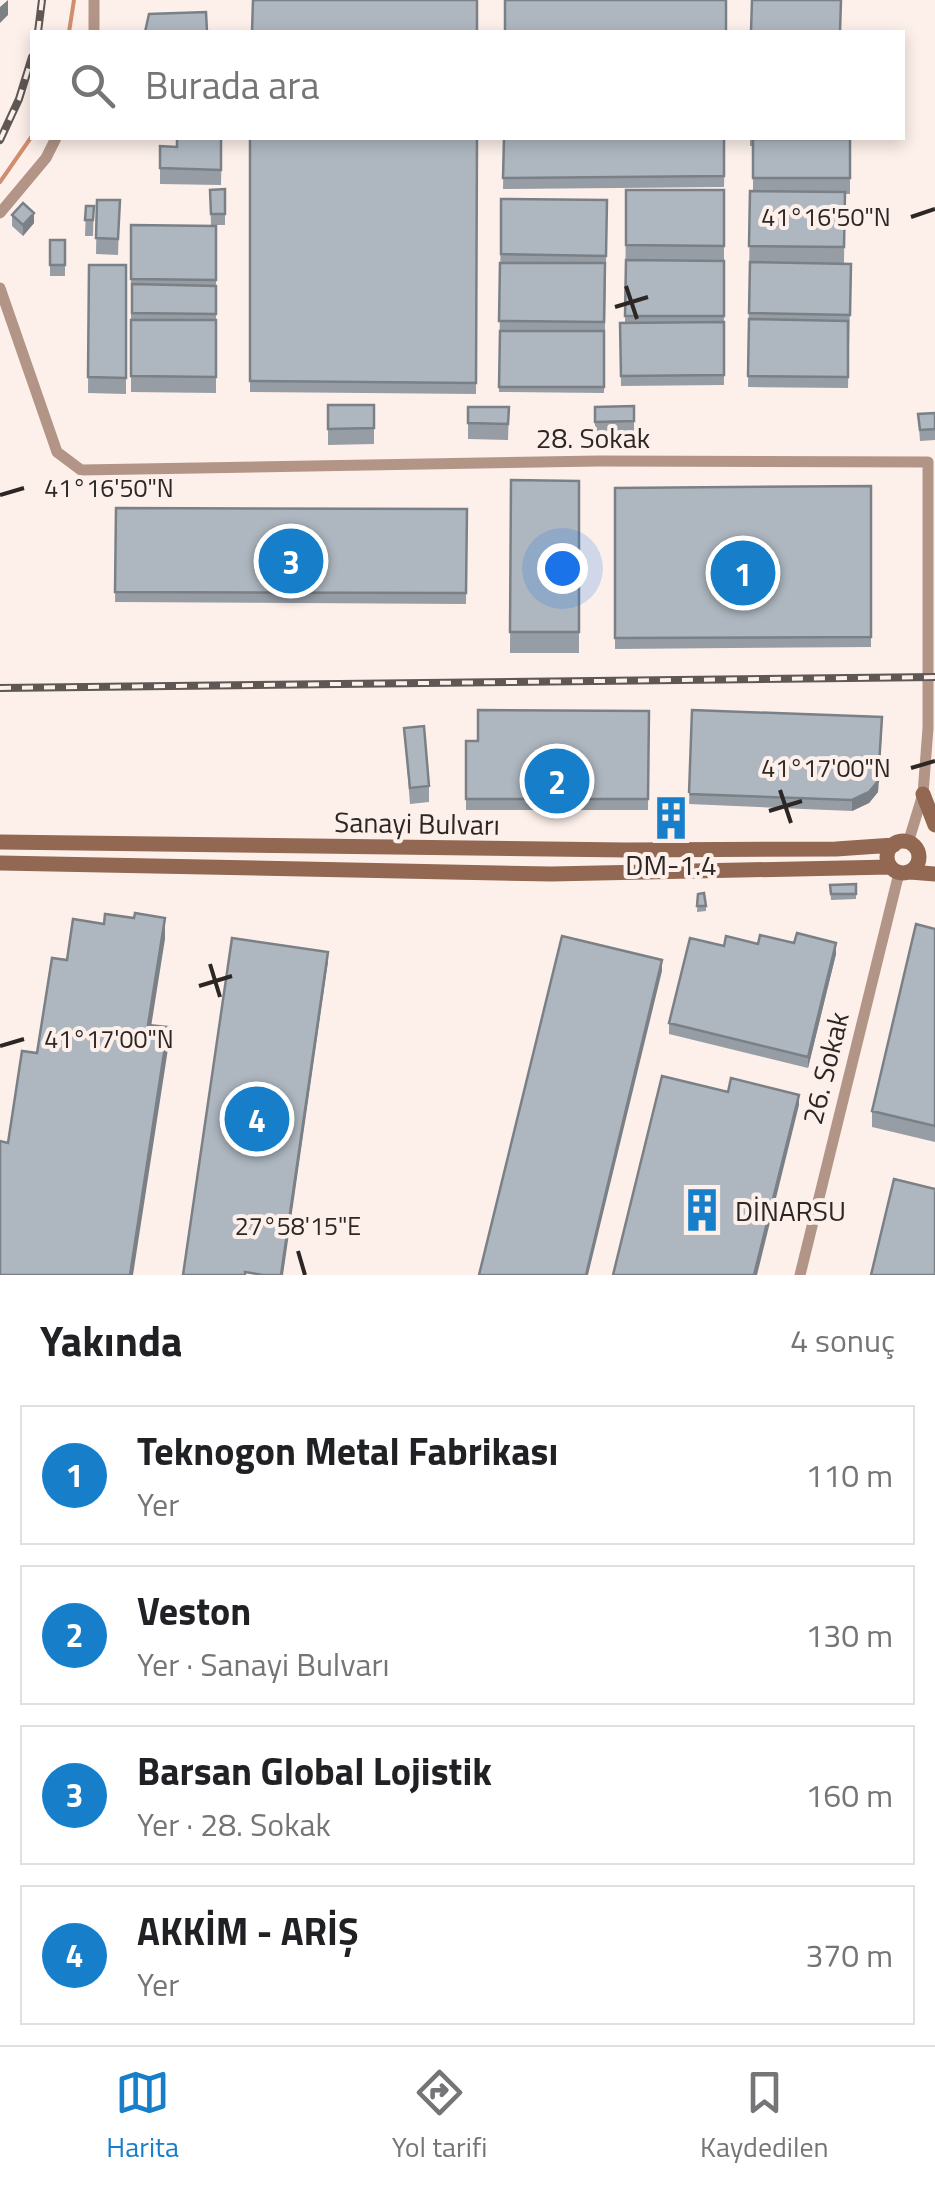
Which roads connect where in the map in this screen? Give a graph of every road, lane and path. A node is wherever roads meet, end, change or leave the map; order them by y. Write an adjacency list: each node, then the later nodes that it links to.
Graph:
1 (94, 0): 2 (street)
2 (94, 30)
3 (55, 140): 4 (street)
4 (0, 213)
5 (0, 288): 6 (street, 28. Sokak)
6 (931, 460): 7 (street, 28. Sokak)
7 (931, 490): 8 (street, 28. Sokak)
8 (924, 794): 9 (main road); 11 (street, 28. Sokak)
9 (935, 824)
10 (0, 842): 11 (main road, Sanayi Bulvarı)
11 (906, 845): 12 (main road, Sanayi Bulvarı); 14 (main road); 14 (main road)
12 (935, 848)
13 (0, 863): 14 (main road, Sanayi Bulvarı)
14 (900, 870): 15 (main road, Sanayi Bulvarı); 16 (street, 26. Sokak)
15 (935, 874)
16 (800, 1275)

